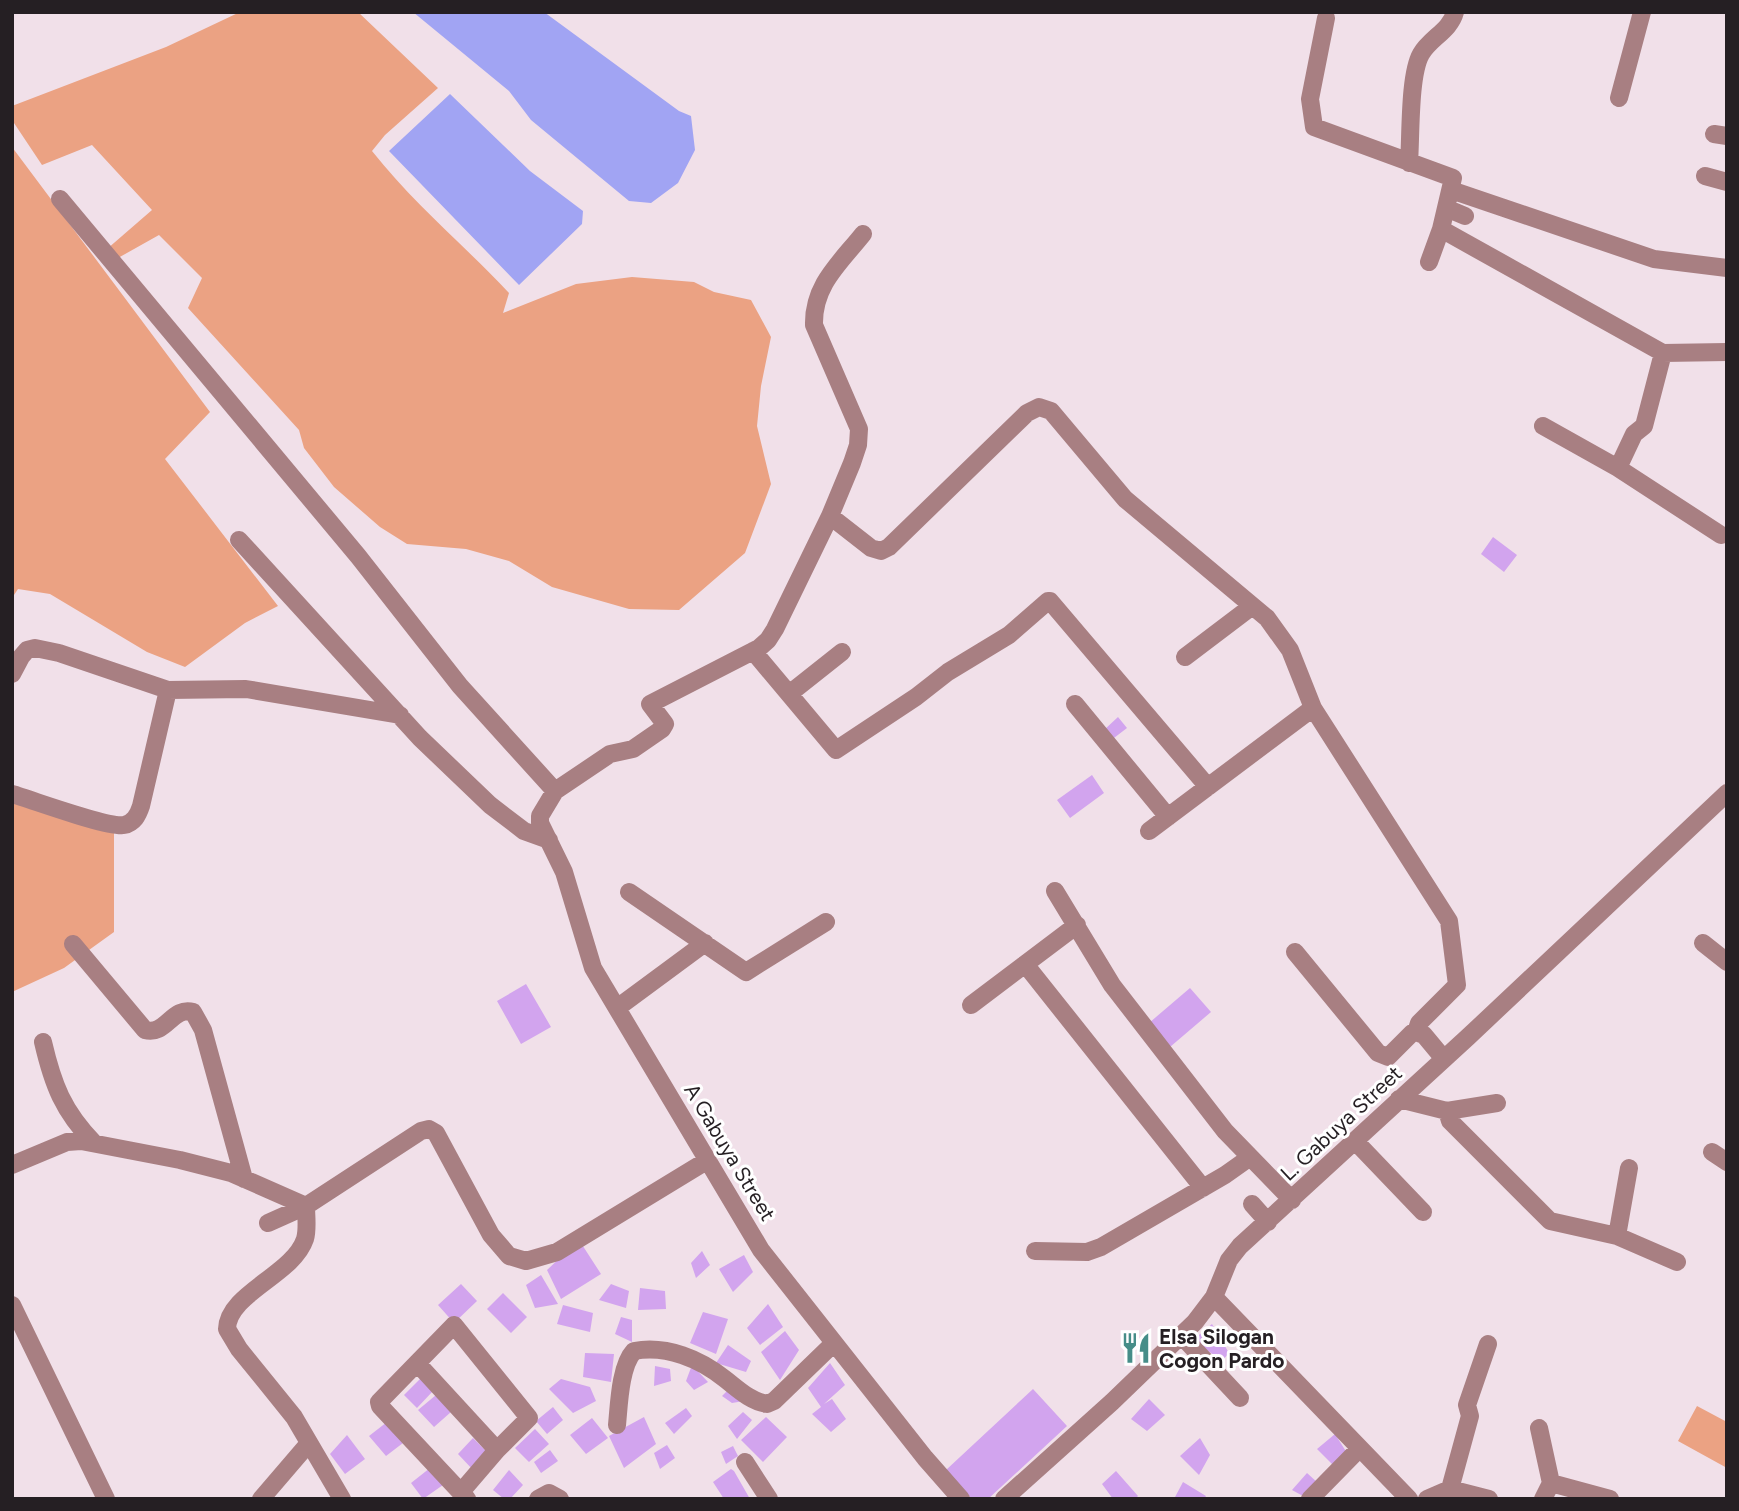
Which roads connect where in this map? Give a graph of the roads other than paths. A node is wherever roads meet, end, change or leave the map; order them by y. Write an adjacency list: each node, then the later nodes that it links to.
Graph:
1 (1455, 12): 5 (street)
2 (1642, 12): 4 (street)
3 (1326, 18): 5 (street)
4 (1619, 98)
5 (1409, 163): 8 (street)
6 (1704, 176): 7 (street)
7 (1727, 182)
8 (1451, 190): 10 (street); 15 (street)
9 (60, 198): 34 (street)
10 (1446, 208): 11 (street); 12 (street)
11 (1465, 216)
12 (1441, 229): 14 (street); 17 (street)
13 (863, 234): 20 (street)
14 (1429, 262)
15 (1727, 268)
16 (1727, 352): 17 (street)
17 (1663, 354): 19 (street)
18 (1543, 426): 19 (street)
19 (1618, 468): 21 (street)
20 (830, 516): 23 (street); 24 (street)
21 (1721, 534)
22 (239, 540): 32 (street)
23 (1251, 607): 26 (street); 31 (street)
24 (753, 651): 29 (street); 34 (street)
25 (842, 652): 29 (street)
26 (1185, 657)
27 (12, 674): 28 (street)
28 (168, 690): 32 (street); 36 (street)
29 (789, 694): 33 (street)
30 (1075, 704): 37 (street)
31 (1313, 708): 33 (street); 52 (street)
32 (400, 715): 39 (street)
33 (1208, 787): 37 (street)
34 (555, 791): 39 (street, A Gabuya Street)
35 (1727, 793): 54 (street, L. Gabuya Street)
36 (12, 794)
37 (1168, 817): 38 (street)
38 (1149, 831)
39 (549, 840): 51 (street, A Gabuya Street)
40 (1055, 891): 43 (street)
41 (629, 892): 44 (street)
42 (826, 922): 44 (street)
43 (1077, 925): 49 (street); 60 (street)
44 (705, 943): 51 (street)
45 (1703, 943): 48 (street)
46 (74, 944): 64 (street)
47 (1295, 952): 52 (street)
48 (1727, 962)
49 (1024, 964): 50 (street); 65 (street)
50 (971, 1005)
51 (617, 1008): 61 (street, A Gabuya Street)
52 (1416, 1032): 54 (street)
53 (43, 1042): 59 (street)
54 (1444, 1059): 55 (street, L. Gabuya Street)
55 (1399, 1099): 57 (street); 58 (street, L. Gabuya Street)
56 (1497, 1103): 57 (street)
57 (1447, 1111): 72 (street)
58 (1355, 1141): 66 (street, L. Gabuya Street); 69 (street)
59 (94, 1143): 62 (street); 64 (street)
60 (1249, 1158): 65 (street); 66 (street)
61 (708, 1160): 68 (street); 78 (street, A Gabuya Street)
62 (12, 1165)
63 (1629, 1168): 72 (street)
64 (244, 1178): 68 (street)
65 (1203, 1188): 73 (street)
66 (1292, 1200): 70 (street, L. Gabuya Street)
67 (1252, 1204): 70 (street)
68 (306, 1206): 71 (street); 84 (street)
69 (1423, 1212)
70 (1268, 1222): 75 (street, L. Gabuya Street)
71 (268, 1223)
72 (1617, 1236): 74 (street)
73 (1035, 1251)
74 (1677, 1262)
75 (1214, 1297): 77 (street, L. Gabuya Street); 85 (street)
76 (12, 1305): 92 (street)
77 (1181, 1335): 81 (street); 99 (street, L. Gabuya Street)
78 (834, 1343): 82 (street); 98 (street, A Gabuya Street)
79 (1488, 1344): 88 (street)
80 (417, 1363): 86 (street); 86 (street); 90 (street)
81 (1240, 1398)
82 (617, 1425)
83 (1539, 1428): 89 (street)
84 (309, 1443): 93 (street); 94 (street)
85 (1359, 1449): 100 (street); 101 (street)
86 (496, 1450): 90 (street)
87 (745, 1462): 97 (street)
88 (1450, 1489): 102 (street); 103 (street)
89 (1547, 1491): 91 (street)
90 (464, 1495)
91 (1590, 1496): 104 (street)
92 (106, 1499)
93 (261, 1499)
94 (342, 1499)
95 (538, 1499): 96 (street)
96 (560, 1499)
97 (769, 1499)
98 (961, 1499)
99 (1004, 1499)
100 (1310, 1499)
101 (1409, 1499)
102 (1427, 1499)
103 (1489, 1499)
104 (1610, 1499)

